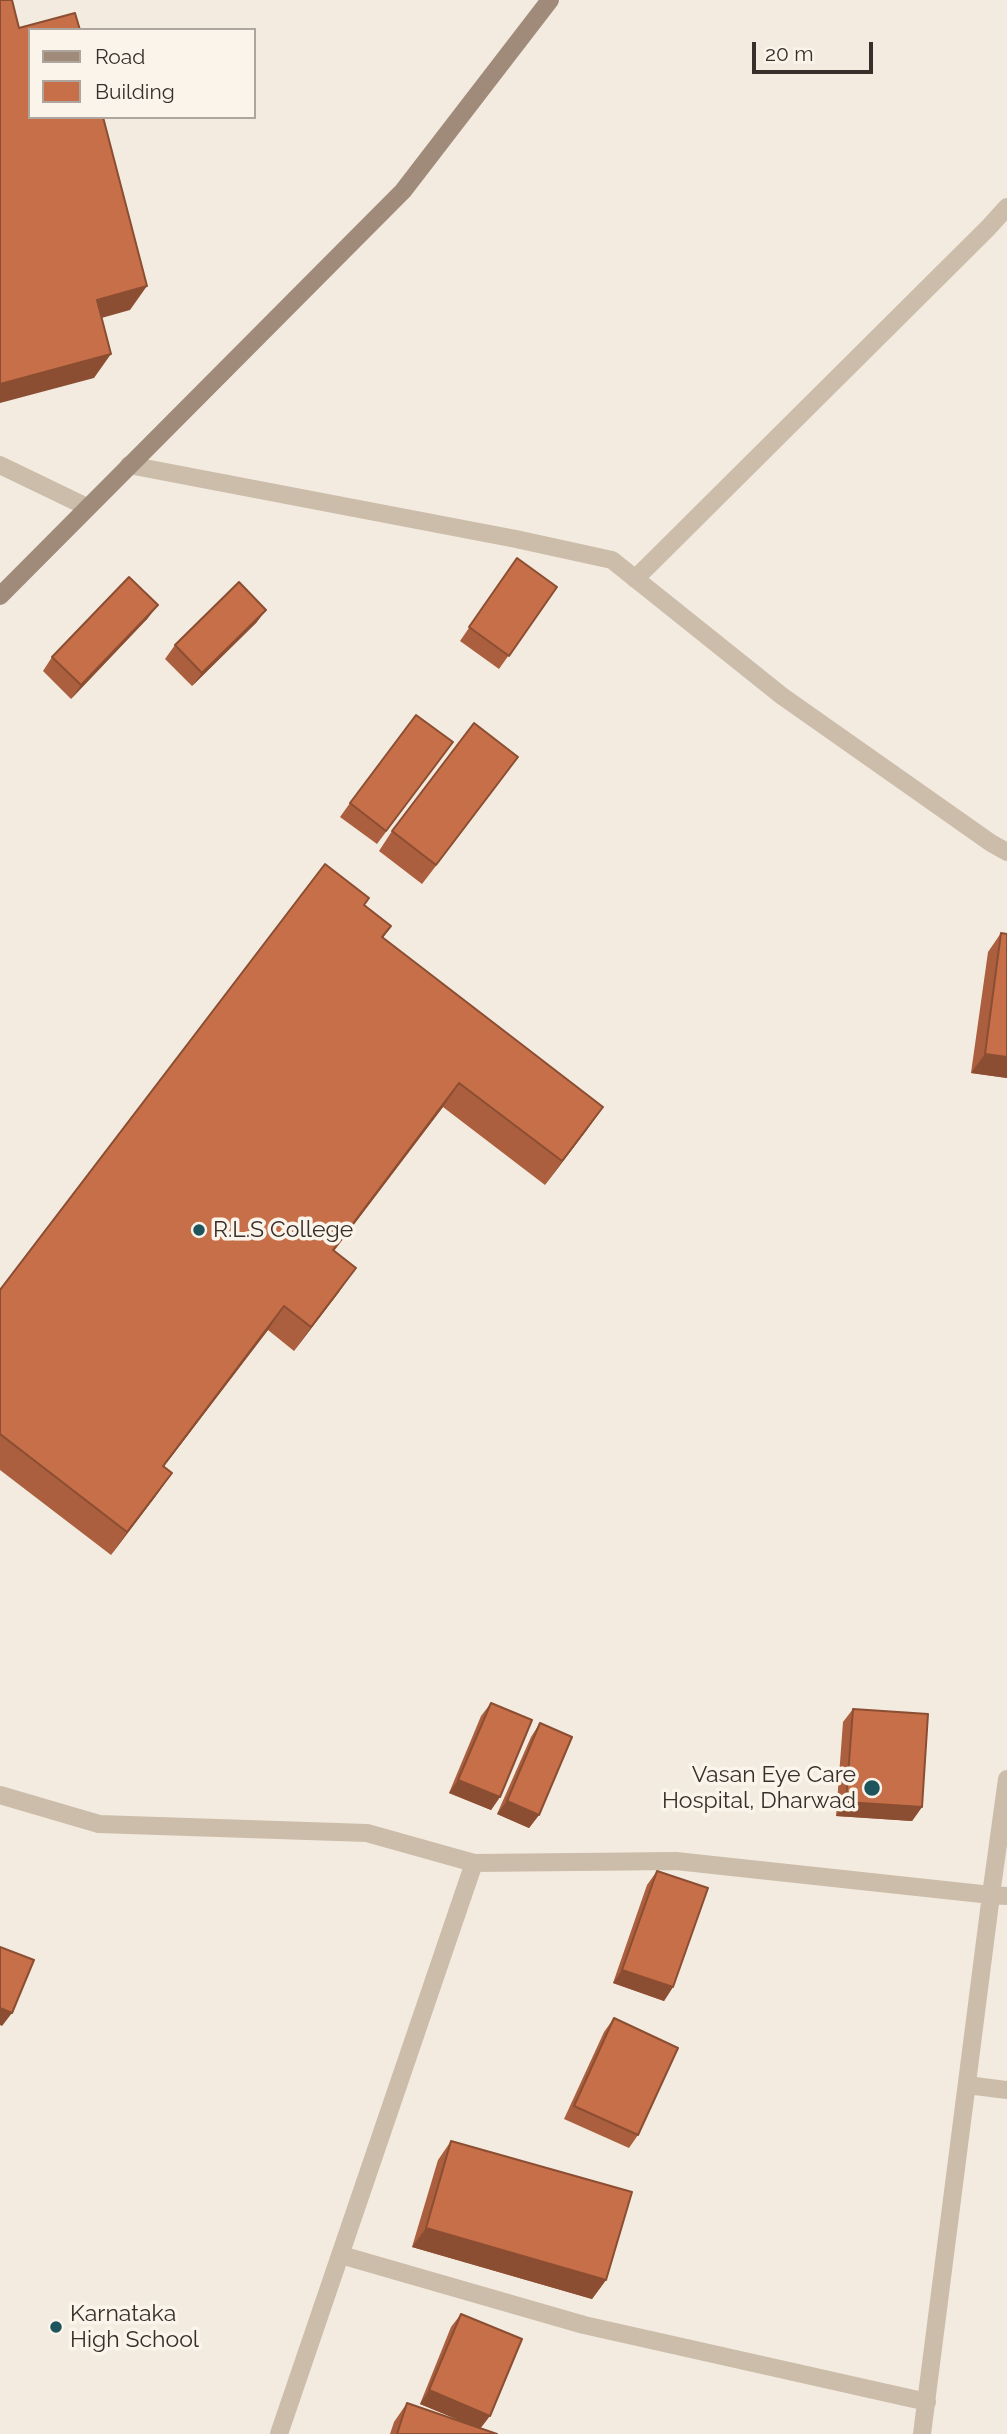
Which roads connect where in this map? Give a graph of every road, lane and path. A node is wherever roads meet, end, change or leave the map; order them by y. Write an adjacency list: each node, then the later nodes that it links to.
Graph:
1 (550, 0): 4 (main road)
2 (1007, 207): 6 (street)
3 (0, 465): 5 (street)
4 (129, 465): 5 (main road); 6 (street)
5 (87, 507): 7 (main road)
6 (635, 579): 8 (street)
7 (0, 596)
8 (1007, 852)
9 (1007, 1779): 12 (street)
10 (0, 1795): 11 (street)
11 (474, 1863): 12 (street); 15 (street)
12 (999, 1896): 13 (street)
13 (967, 2085): 14 (street); 16 (street)
14 (1007, 2090)
15 (341, 2255): 16 (street); 17 (street)
16 (927, 2402): 18 (street)
17 (279, 2434)
18 (922, 2434)

